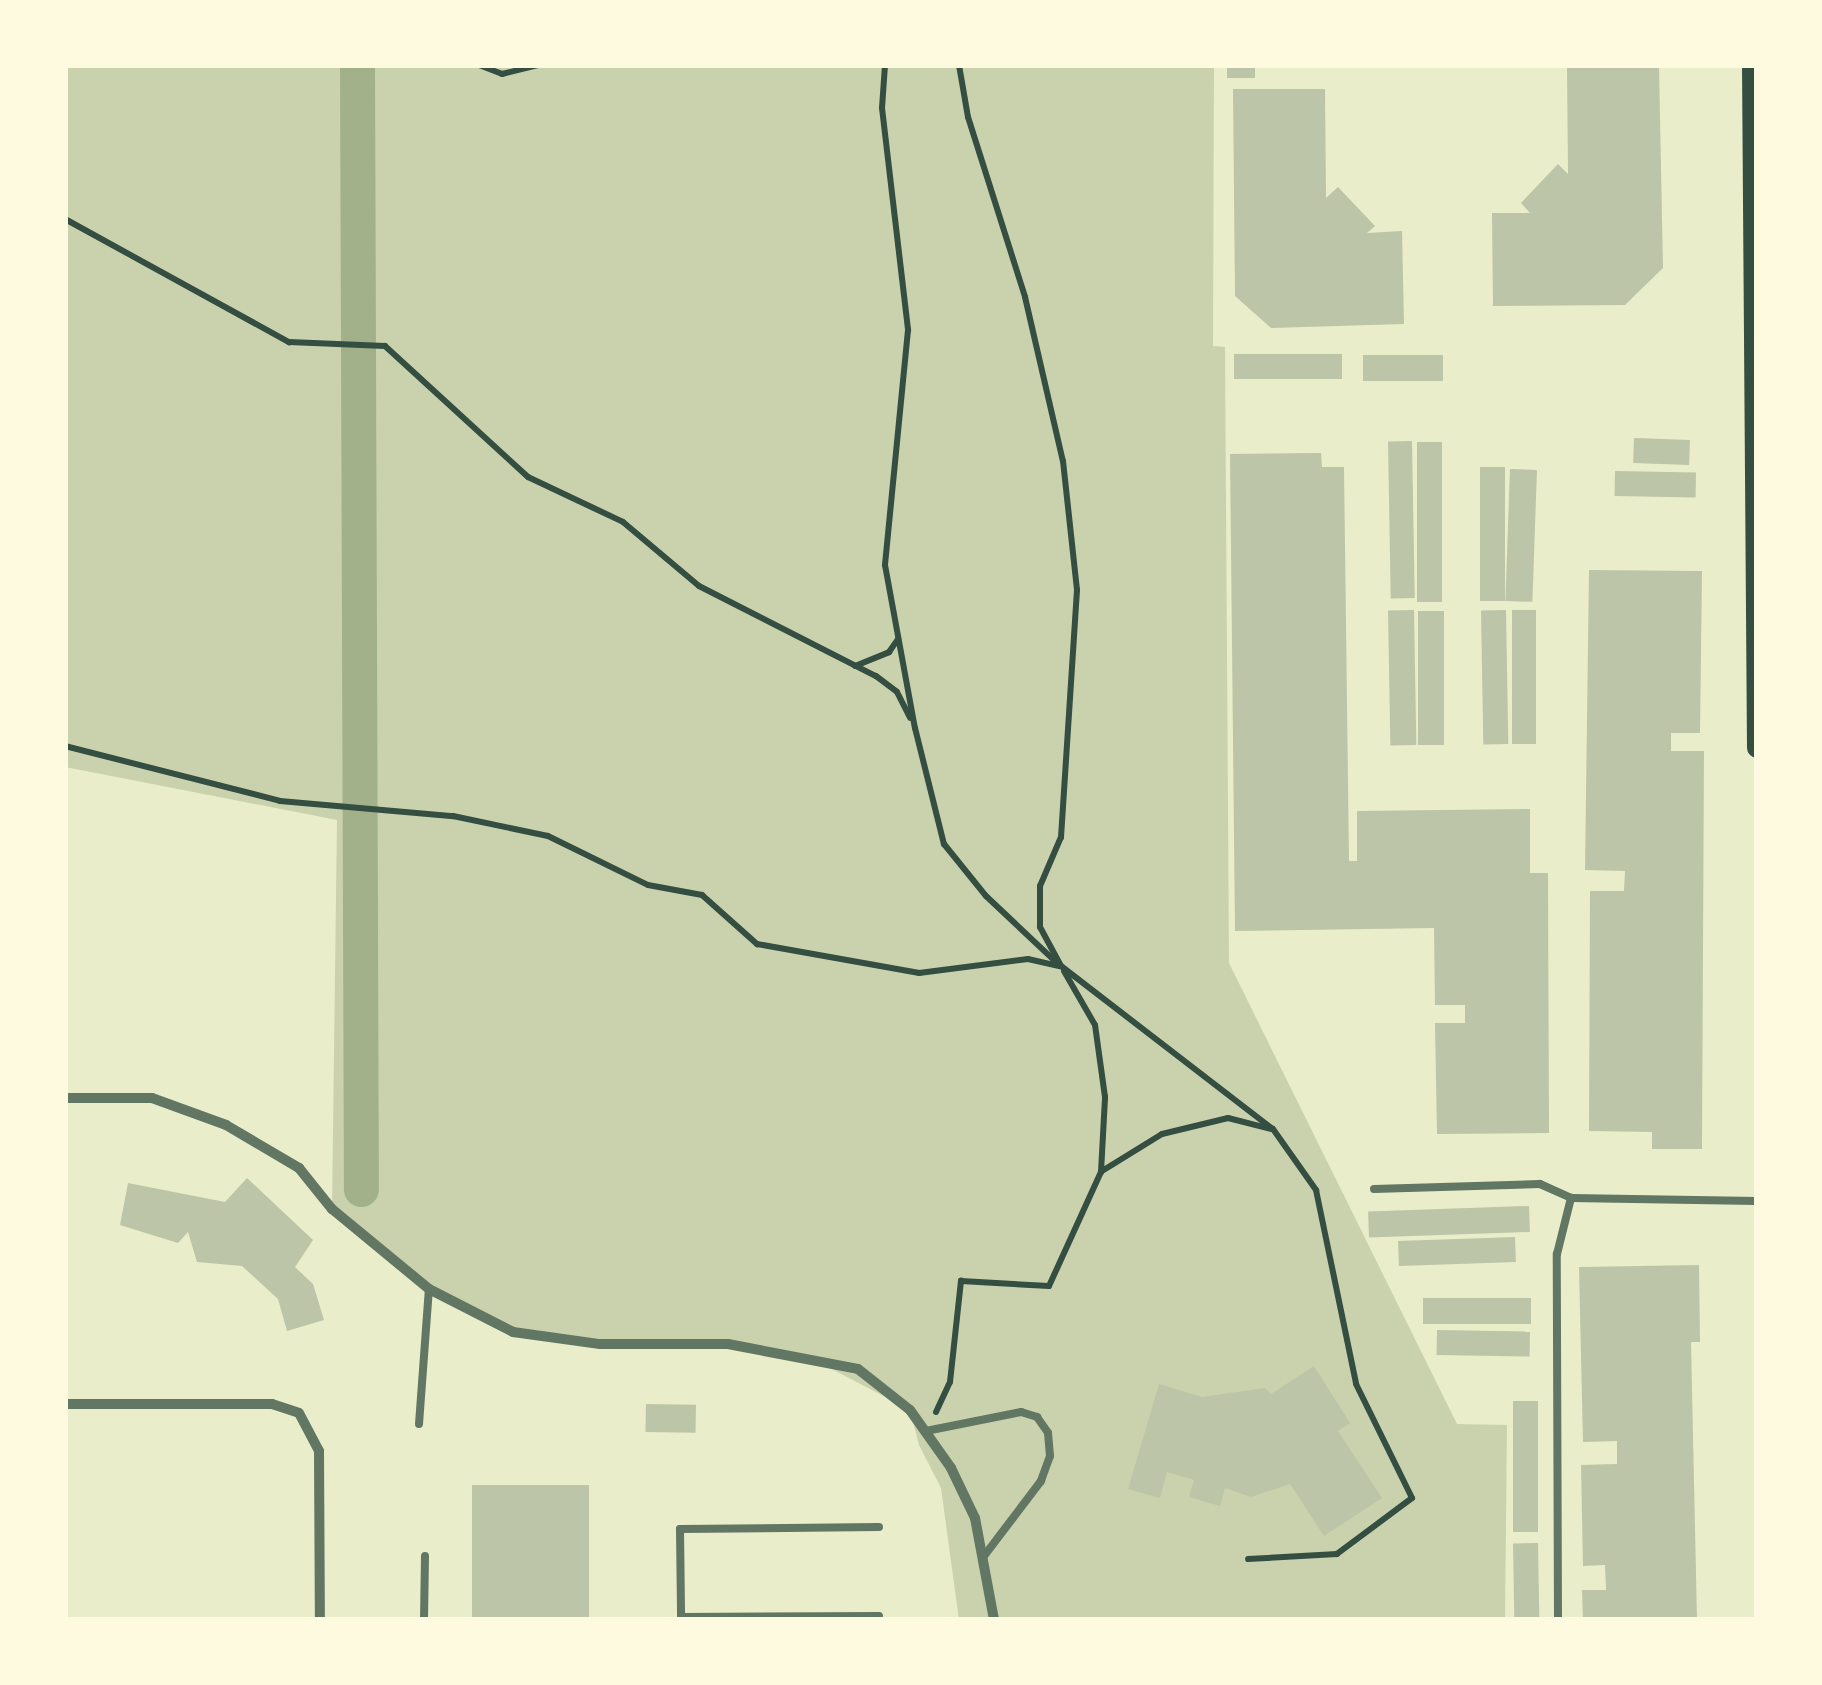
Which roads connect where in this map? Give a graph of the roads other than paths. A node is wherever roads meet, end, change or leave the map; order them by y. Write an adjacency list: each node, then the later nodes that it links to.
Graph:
1 (1752, 65): 2 (main road)
2 (1757, 748)
3 (65, 1098): 7 (street)
4 (1374, 1189): 5 (lane)
5 (1571, 1198): 6 (lane); 18 (lane)
6 (1757, 1201)
7 (430, 1289): 9 (lane); 10 (street)
8 (65, 1404): 15 (street)
9 (419, 1424)
10 (926, 1431): 13 (street); 13 (lane)
11 (878, 1527): 14 (lane)
12 (424, 1556): 16 (lane)
13 (984, 1556): 17 (street)
14 (878, 1616)
15 (320, 1620)
16 (424, 1620)
17 (994, 1620)
18 (1558, 1620)

